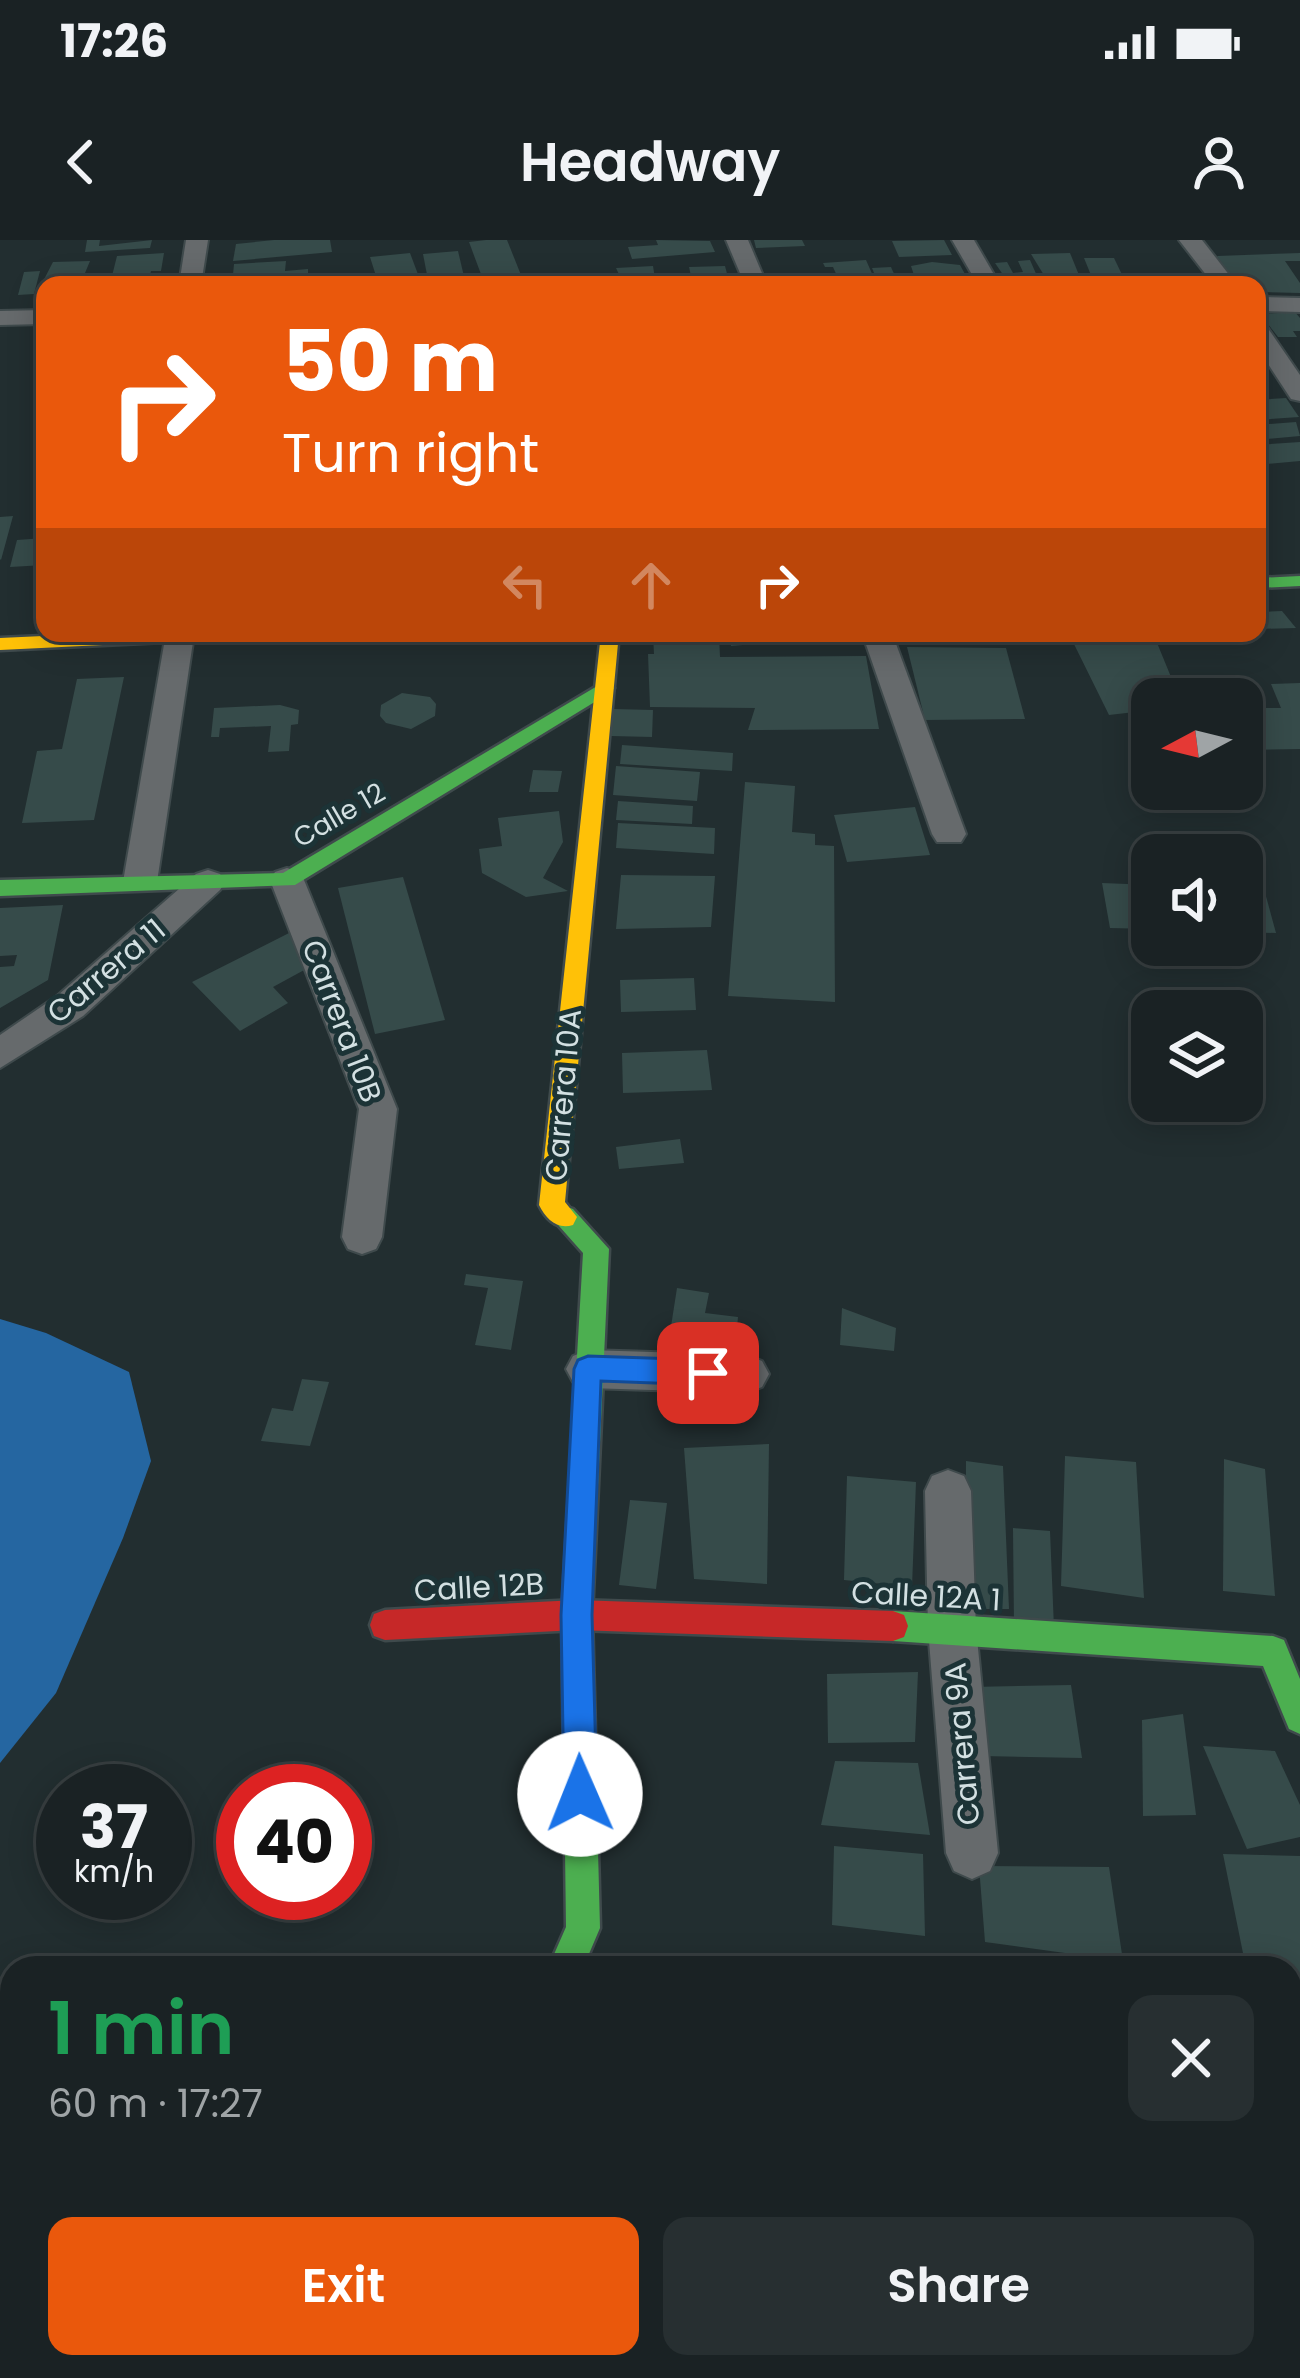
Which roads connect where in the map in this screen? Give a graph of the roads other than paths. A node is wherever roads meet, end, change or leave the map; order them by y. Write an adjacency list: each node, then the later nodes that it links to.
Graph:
1 (197, 240): 5 (street)
2 (737, 240): 6 (street)
3 (963, 240): 7 (street)
4 (1190, 240): 8 (street)
5 (191, 276)
6 (752, 276)
7 (983, 276)
8 (1219, 276)
9 (1266, 304): 10 (street)
10 (1300, 305)
11 (36, 317): 12 (street)
12 (0, 318)
13 (1266, 343): 14 (street)
14 (1300, 394)
15 (1300, 581): 16 (street)
16 (1266, 583)
17 (36, 642): 21 (street)
18 (178, 642): 25 (street, Carrera 11)
19 (609, 642): 22 (street, Carrera 10A)
20 (880, 642): 23 (street)
21 (0, 644)
22 (604, 688): 24 (street, Calle 12); 30 (street, Carrera 10A)
23 (949, 834)
24 (287, 880): 26 (street, Calle 12); 29 (street, Carrera 10B)
25 (140, 882): 26 (street, Calle 12); 27 (street, Calle 12)
26 (208, 882): 28 (street, Carrera 11)
27 (0, 888)
28 (0, 1054)
29 (362, 1237)
30 (588, 1369): 31 (street); 33 (street, Carrera 10A)
31 (748, 1374)
32 (948, 1492): 35 (street, Carrera 9A)
33 (577, 1615): 34 (street, Calle 12B); 35 (street, Calle 12A 1); 38 (street, Carrera 10A)
34 (385, 1625)
35 (952, 1628): 36 (street, Calle 12A 1); 37 (street, Carrera 9A)
36 (1300, 1718)
37 (972, 1853)
38 (570, 1956)

